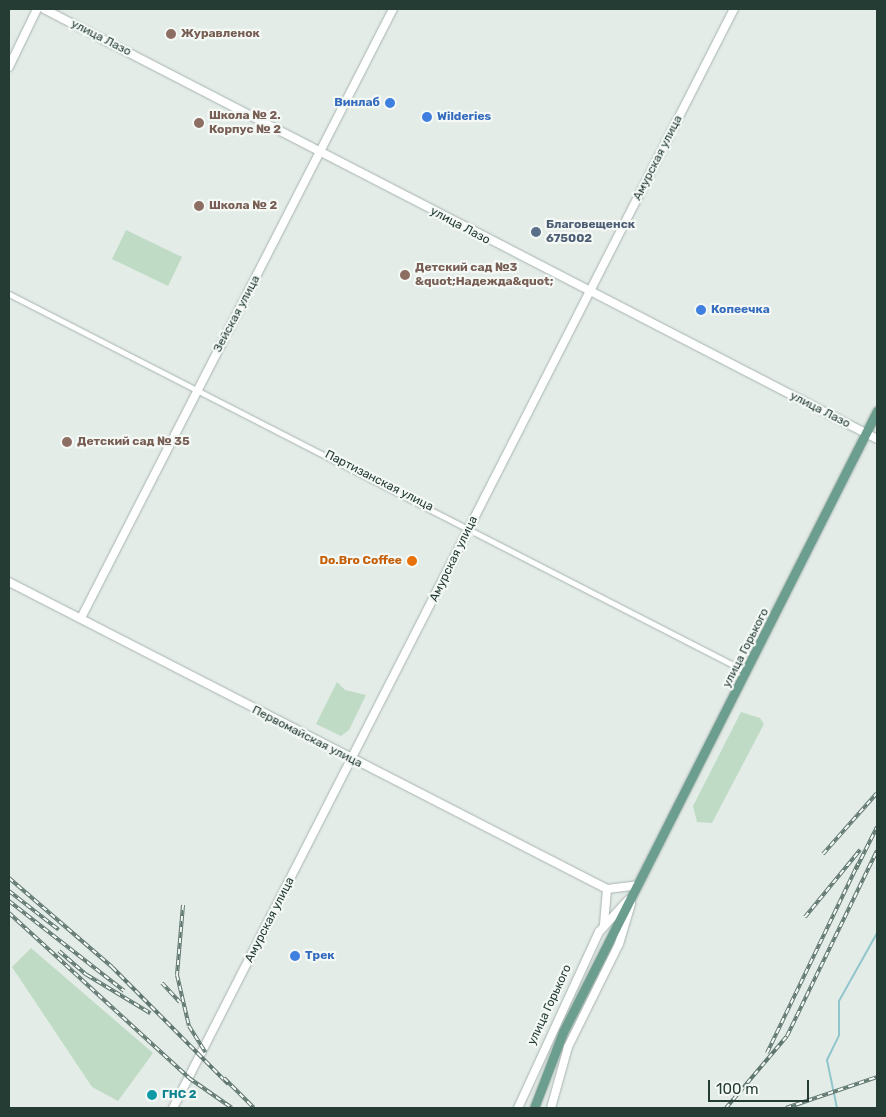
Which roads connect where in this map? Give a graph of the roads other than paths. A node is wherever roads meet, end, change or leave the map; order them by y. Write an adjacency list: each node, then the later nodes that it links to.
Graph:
1 (37, 9): 5 (street)
2 (44, 9): 6 (street, улица Лазо)
3 (394, 9): 6 (street, Зейская улица)
4 (734, 9): 7 (street, Амурская улица)
5 (9, 67)
6 (320, 152): 7 (street, улица Лазо); 9 (street, Зейская улица)
7 (588, 292): 11 (street, улица Лазо); 13 (street, Амурская улица)
8 (9, 294): 9 (street, Партизанская улица)
9 (197, 388): 13 (street, Партизанская улица); 15 (street, Зейская улица)
10 (877, 411): 11 (main road, улица Горького)
11 (865, 433): 12 (street, улица Лазо); 16 (main road, улица Горького)
12 (877, 439)
13 (469, 527): 16 (street, Партизанская улица); 17 (street, Амурская улица)
14 (9, 582): 15 (street, Первомайская улица)
15 (81, 618): 17 (street, Первомайская улица)
16 (748, 672): 18 (main road, улица Горького)
17 (352, 761): 19 (street, Первомайская улица); 22 (street, Амурская улица)
18 (638, 885): 19 (street); 20 (main road, улица Горького)
19 (607, 889): 21 (street)
20 (633, 895): 21 (street, улица Горького); 24 (main road); 25 (street, улица Горького)
21 (603, 925): 23 (street, улица Горького)
22 (173, 1108)
23 (518, 1108)
24 (534, 1108)
25 (551, 1108)

